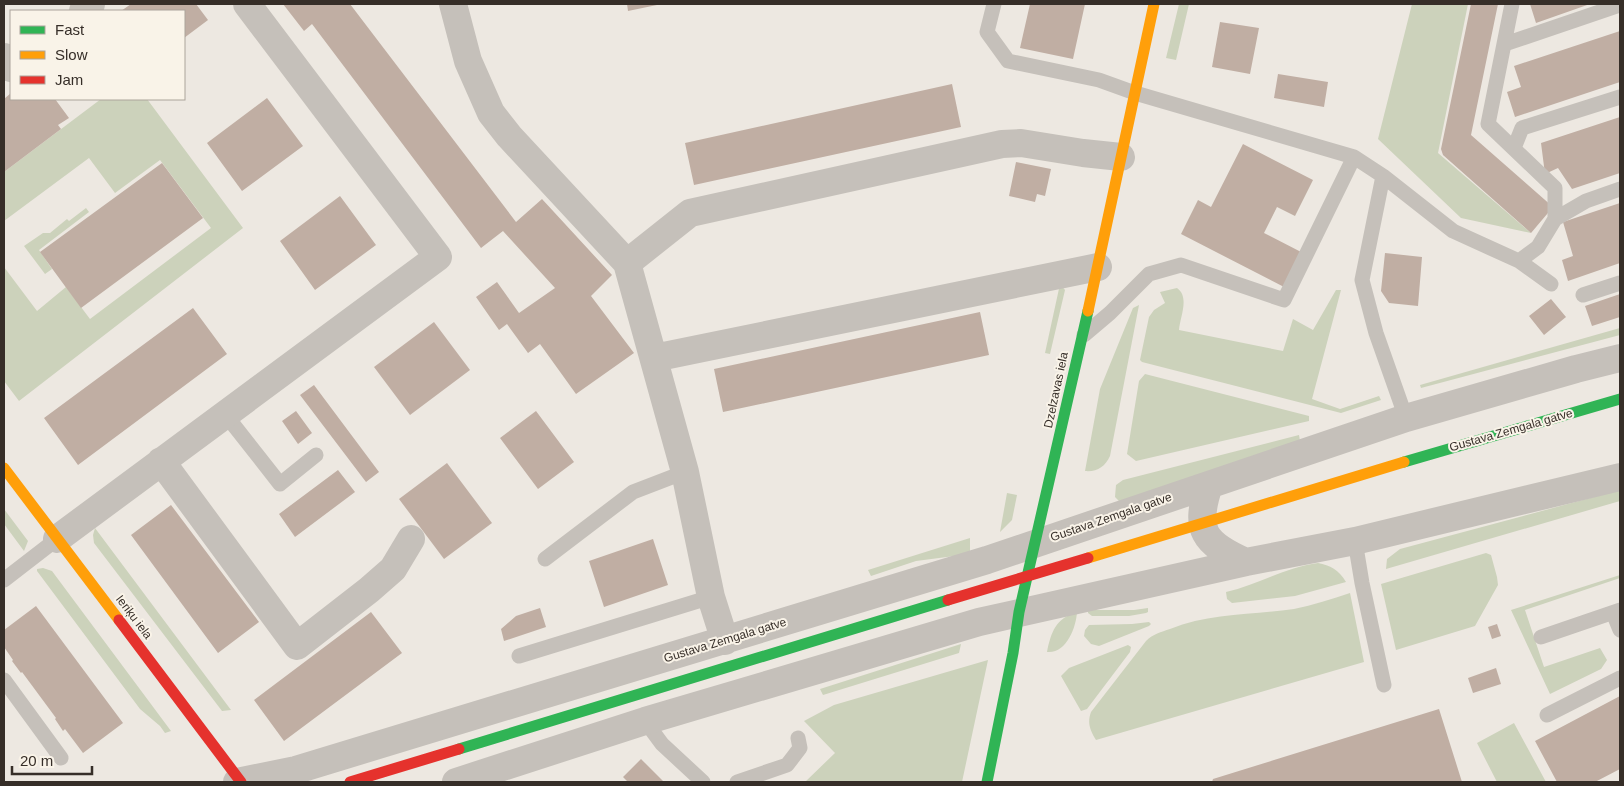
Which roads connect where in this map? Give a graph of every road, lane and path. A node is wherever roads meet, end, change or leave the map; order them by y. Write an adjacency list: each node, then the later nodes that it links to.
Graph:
1 (247, 4): 26 (street)
2 (453, 4): 17 (street)
3 (994, 4): 8 (lane)
4 (1154, 4): 8 (main road, Dzelzavas iela)
5 (1512, 4): 7 (lane)
6 (1620, 6): 7 (lane)
7 (1505, 44): 10 (lane)
8 (1135, 93): 11 (main road, Dzelzavas iela); 12 (lane)
9 (1620, 96): 10 (lane)
10 (1514, 148): 15 (lane)
11 (1121, 156): 17 (street); 18 (main road, Dzelzavas iela)
12 (1354, 157): 13 (lane); 22 (lane)
13 (1383, 176): 16 (lane); 27 (lane)
14 (1620, 189): 15 (lane)
15 (1555, 219): 16 (lane)
16 (1518, 261): 20 (lane)
17 (627, 263): 23 (street)
18 (1098, 267): 22 (main road, Dzelzavas iela); 23 (street)
19 (1620, 283): 21 (lane)
20 (1551, 284)
21 (1583, 295)
22 (1081, 337): 37 (main road, Dzelzavas iela)
23 (654, 358): 31 (street)
24 (1620, 358): 27 (street, Gustava Zemgala gatve)
25 (1620, 399): 56 (main road, Gustava Zemgala gatve, bridge)
26 (225, 414): 28 (lane); 29 (street)
27 (1406, 418): 33 (street, Gustava Zemgala gatve)
28 (316, 455)
29 (161, 461): 34 (street); 35 (street)
30 (4, 468): 34 (main road, Ieriķu iela)
31 (684, 472): 38 (lane); 41 (street)
32 (1620, 477): 36 (street)
33 (1209, 484): 37 (street, Gustava Zemgala gatve); 39 (street)
34 (57, 539): 40 (lane); 55 (main road, Ieriķu iela)
35 (411, 539)
36 (1355, 541): 39 (street); 50 (lane)
37 (1035, 543): 43 (main road, Dzelzavas iela); 46 (street, Gustava Zemgala gatve)
38 (544, 559)
39 (1246, 562): 43 (street)
40 (4, 580)
41 (711, 597): 46 (street); 47 (lane)
42 (1617, 611): 44 (lane); 45 (lane)
43 (1019, 612): 52 (street); 60 (main road, Dzelzavas iela)
44 (1620, 630)
45 (1541, 637)
46 (725, 641): 55 (street, Gustava Zemgala gatve)
47 (519, 656)
48 (1620, 678): 51 (lane)
49 (4, 680): 54 (lane)
50 (1384, 685)
51 (1547, 715)
52 (645, 721): 57 (street); 58 (lane)
53 (798, 738): 59 (lane)
54 (61, 758)
55 (240, 782)
56 (350, 782)
57 (456, 782)
58 (703, 782)
59 (737, 782)
60 (987, 782)

